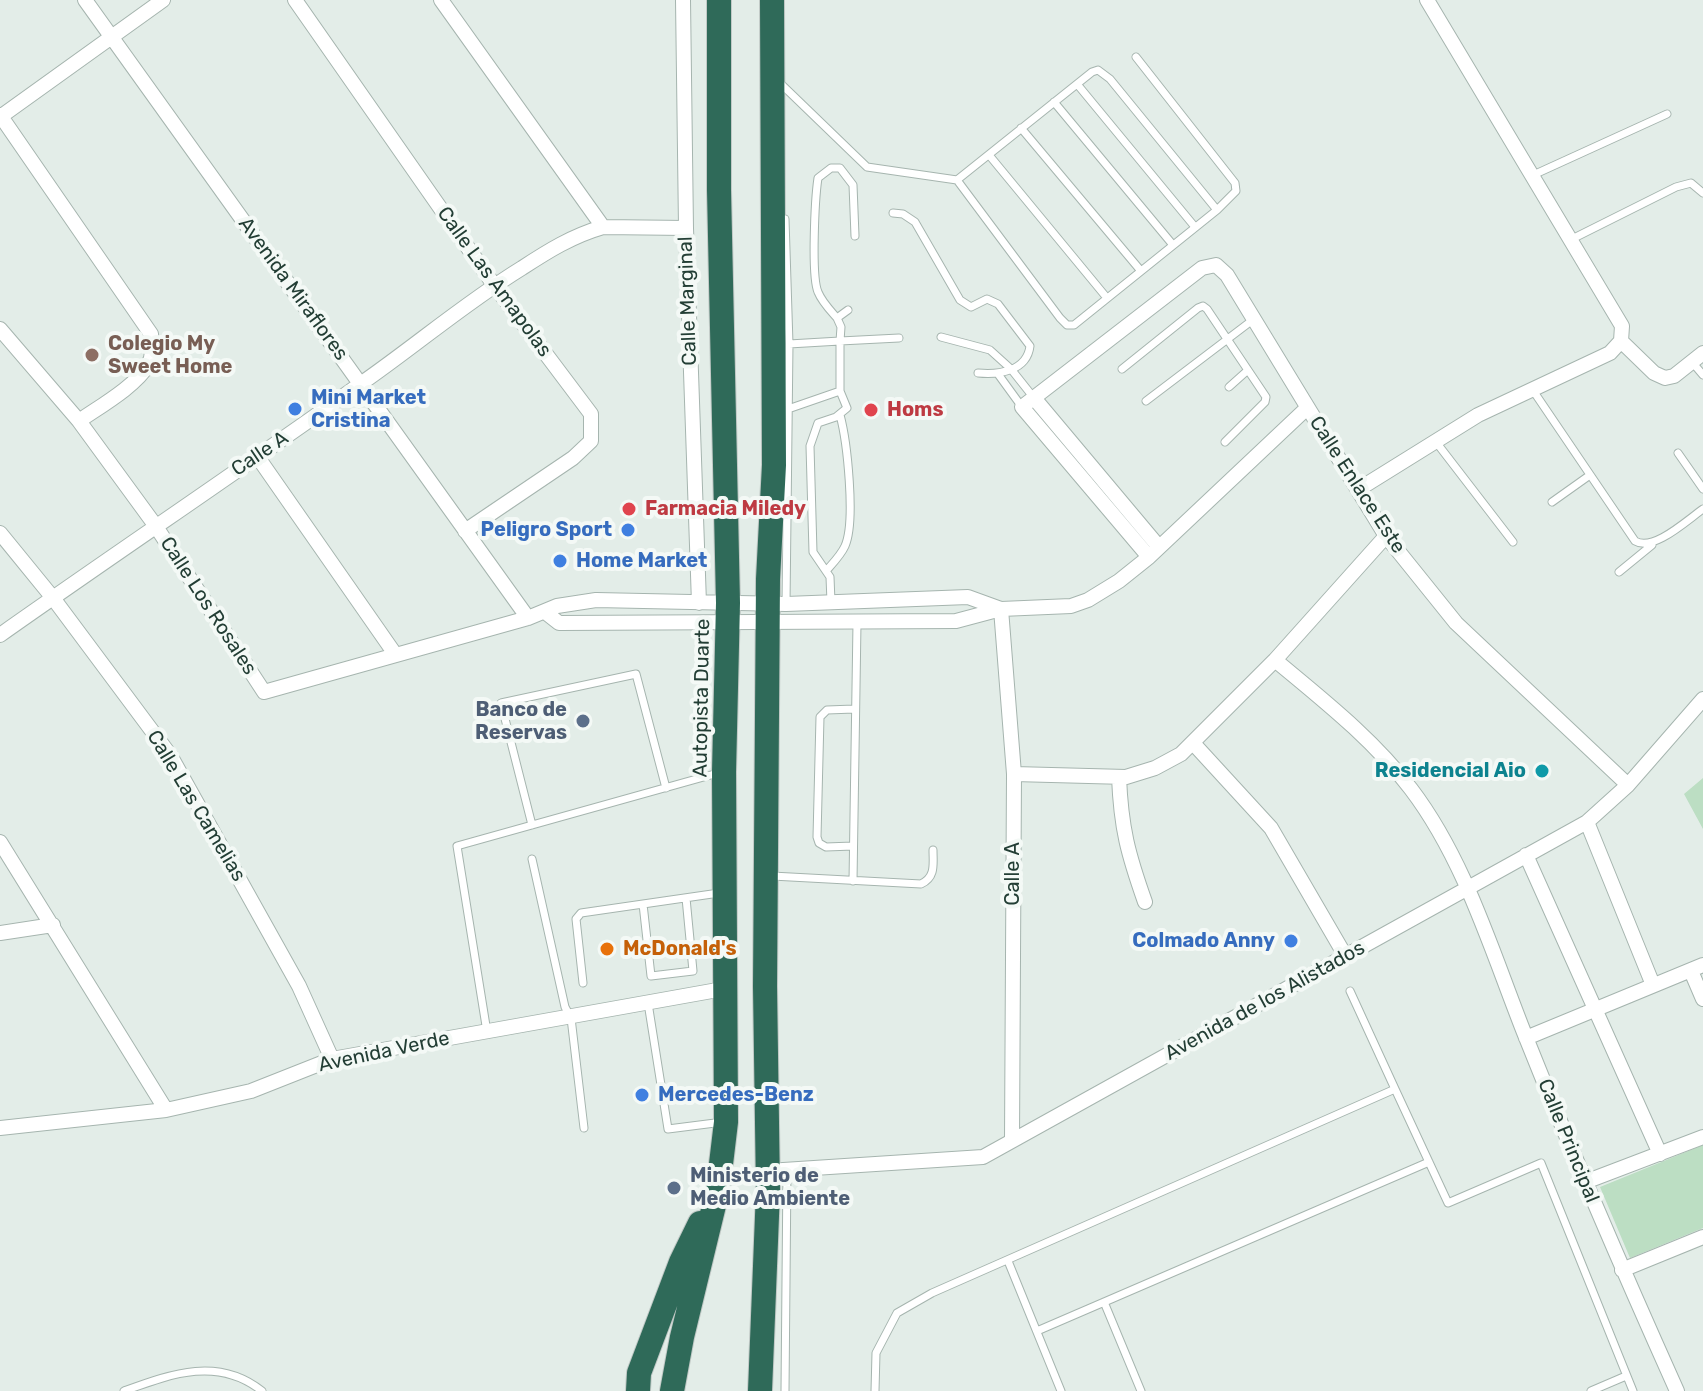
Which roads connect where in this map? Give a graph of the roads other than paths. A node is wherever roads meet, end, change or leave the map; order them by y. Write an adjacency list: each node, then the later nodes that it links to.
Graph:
1 (85, 0): 9 (street, Avenida Miraflores)
2 (163, 0): 9 (street)
3 (295, 0): 33 (street, Calle Las Amapolas)
4 (441, 0): 26 (street)
5 (683, 0): 28 (street, Calle Marginal)
6 (719, 0): 86 (highway, Autopista Duarte)
7 (772, 0): 11 (highway)
8 (1427, 0): 20 (street)
9 (111, 37): 16 (street); 52 (street, Avenida Miraflores)
10 (1136, 57): 24 (lane)
11 (773, 76): 14 (highway); 21 (lane)
12 (1077, 84): 13 (lane); 24 (lane); 27 (lane)
13 (1054, 102): 17 (lane); 31 (lane)
14 (773, 109): 18 (lane); 84 (highway)
15 (1667, 114): 20 (lane)
16 (0, 116): 61 (street)
17 (1021, 128): 19 (lane); 32 (lane)
18 (782, 141)
19 (989, 155): 21 (lane); 34 (lane)
20 (1531, 176): 30 (street)
21 (957, 180): 34 (lane)
22 (1703, 193): 30 (lane)
23 (784, 203): 44 (lane)
24 (1217, 210): 27 (lane)
25 (893, 213): 46 (lane)
26 (603, 227): 28 (street); 33 (street, Calle A)
27 (1195, 227): 31 (lane)
28 (686, 228): 82 (street, Calle Marginal)
29 (855, 236): 36 (lane)
30 (1570, 240): 43 (street)
31 (1173, 245): 32 (lane)
32 (1141, 271): 34 (lane)
33 (494, 285): 52 (street, Calle A); 72 (street, Calle Las Amapolas)
34 (1107, 298)
35 (848, 310): 36 (lane)
36 (837, 318): 42 (lane)
37 (1254, 319): 41 (lane); 57 (street, Calle Enlace Este); 58 (street, Calle Enlace Este)
38 (0, 329): 61 (street, Calle Los Rosales)
39 (941, 337): 46 (lane)
40 (899, 338): 42 (lane)
41 (1228, 339): 47 (lane); 48 (lane); 56 (lane)
42 (840, 341): 44 (lane); 55 (lane)
43 (1621, 341): 45 (street); 54 (street)
44 (789, 344): 59 (lane)
45 (1698, 358): 51 (lane)
46 (1011, 369): 50 (lane); 57 (lane)
47 (1122, 369)
48 (1248, 370): 53 (lane); 63 (lane)
49 (978, 373): 50 (lane)
50 (998, 374): 57 (lane)
51 (1703, 375)
52 (362, 384): 65 (street, Calle A); 72 (street, Avenida Miraflores)
53 (1229, 387)
54 (1532, 389): 62 (street); 66 (lane)
55 (840, 391): 59 (lane); 60 (lane)
56 (1146, 401)
57 (1028, 403): 77 (street)
58 (1307, 408): 67 (street, Calle Enlace Este); 77 (street)
59 (788, 409): 84 (lane)
60 (840, 415): 78 (lane); 78 (lane)
61 (79, 421): 71 (street, Calle Los Rosales)
62 (1434, 440): 67 (street); 75 (lane)
63 (1225, 442)
64 (1678, 453): 68 (lane)
65 (257, 456): 71 (street, Calle A); 90 (street)
66 (1590, 475): 69 (lane); 76 (lane)
67 (1359, 489): 74 (street, Calle Enlace Este)
68 (1703, 489)
69 (1552, 502)
70 (1703, 509): 76 (lane)
71 (155, 525): 80 (street, Calle A); 90 (street, Calle Los Rosales)
72 (465, 531): 87 (street, Avenida Miraflores)
73 (0, 533): 80 (street, Calle Las Camelias)
74 (1386, 536): 91 (street); 98 (street, Calle Enlace Este)
75 (1513, 542)
76 (1652, 545): 79 (lane)
77 (1154, 552): 83 (street)
78 (826, 571): 81 (lane)
79 (1619, 572)
80 (53, 598): 89 (street, Calle A); 128 (street, Calle Las Camelias)
81 (831, 602): 83 (street); 84 (street)
82 (699, 603): 85 (street, Calle Los Rosales); 86 (street, Calle Los Rosales)
83 (1001, 609): 88 (street); 96 (street, Calle A)
84 (775, 611): 86 (street); 88 (street); 107 (highway)
85 (545, 612): 86 (street); 87 (street, Calle Los Rosales)
86 (727, 613): 95 (highway, Autopista Duarte)
87 (528, 618): 90 (street, Calle Los Rosales)
88 (857, 623): 93 (lane)
89 (0, 635)
90 (395, 654)
91 (1275, 660): 94 (street); 109 (street, Calle Principal)
92 (1703, 699): 98 (street, Avenida de los Alistados)
93 (854, 709): 103 (lane); 103 (lane)
94 (1193, 743): 97 (street); 116 (street)
95 (724, 772): 99 (lane); 110 (highway, Autopista Duarte)
96 (1014, 774): 97 (street); 135 (street, Calle A)
97 (1119, 777): 112 (street)
98 (1628, 785): 100 (street, Avenida de los Alistados)
99 (666, 788): 101 (lane); 101 (lane)
100 (1587, 822): 105 (street, Avenida de los Alistados); 119 (street)
101 (532, 825): 126 (lane)
102 (0, 842): 114 (street)
103 (853, 846): 108 (lane)
104 (933, 850): 108 (lane)
105 (1526, 855): 109 (street, Avenida de los Alistados); 124 (street)
106 (532, 859): 125 (lane)
107 (766, 875): 108 (lane); 138 (highway)
108 (853, 881)
109 (1466, 889): 116 (street, Avenida de los Alistados); 127 (street, Calle Principal)
110 (725, 892): 111 (lane); 120 (highway, Autopista Duarte)
111 (686, 898): 113 (lane); 113 (lane)
112 (1145, 902)
113 (643, 904): 118 (lane)
114 (53, 925): 115 (street); 130 (street)
115 (0, 933)
116 (1346, 957): 135 (street, Avenida de los Alistados)
117 (1697, 968): 119 (street); 122 (street)
118 (583, 983)
119 (1653, 985): 124 (street)
120 (723, 989): 123 (street, Avenida Verde); 131 (highway, Autopista Duarte)
121 (1350, 991): 129 (lane)
122 (1703, 999)
123 (648, 1001): 125 (street, Avenida Verde); 131 (lane)
124 (1594, 1008): 127 (street); 136 (street)
125 (571, 1018): 126 (street, Avenida Verde); 133 (lane)
126 (487, 1032): 128 (street, Avenida Verde)
127 (1526, 1038): 139 (street, Calle Principal)
128 (332, 1059): 130 (street, Avenida Verde)
129 (1395, 1089): 137 (lane); 142 (lane)
130 (166, 1110): 132 (street, Avenida Verde)
131 (726, 1122): 140 (highway, Autopista Duarte)
132 (0, 1128)
133 (584, 1128)
134 (1703, 1137): 136 (street)
135 (1012, 1140): 138 (street, Avenida de los Alistados)
136 (1660, 1154): 139 (street)
137 (1429, 1162): 144 (lane); 146 (lane)
138 (777, 1170): 151 (highway); 152 (lane)
139 (1585, 1182): 143 (street, Calle Principal)
140 (718, 1189): 149 (highway); 150 (highway, Autopista Duarte)
141 (1703, 1237): 143 (street)
142 (1008, 1261): 145 (lane); 153 (lane)
143 (1622, 1270): 158 (street, Calle Principal)
144 (1104, 1302): 145 (lane); 155 (lane)
145 (1037, 1331): 154 (lane)
146 (1626, 1376): 156 (lane); 157 (lane)
147 (124, 1391): 148 (lane)
148 (262, 1391)
149 (638, 1391)
150 (672, 1391)
151 (760, 1391)
152 (785, 1391)
153 (875, 1391)
154 (1061, 1391)
155 (1141, 1391)
156 (1591, 1391)
157 (1633, 1391)
158 (1677, 1391)

